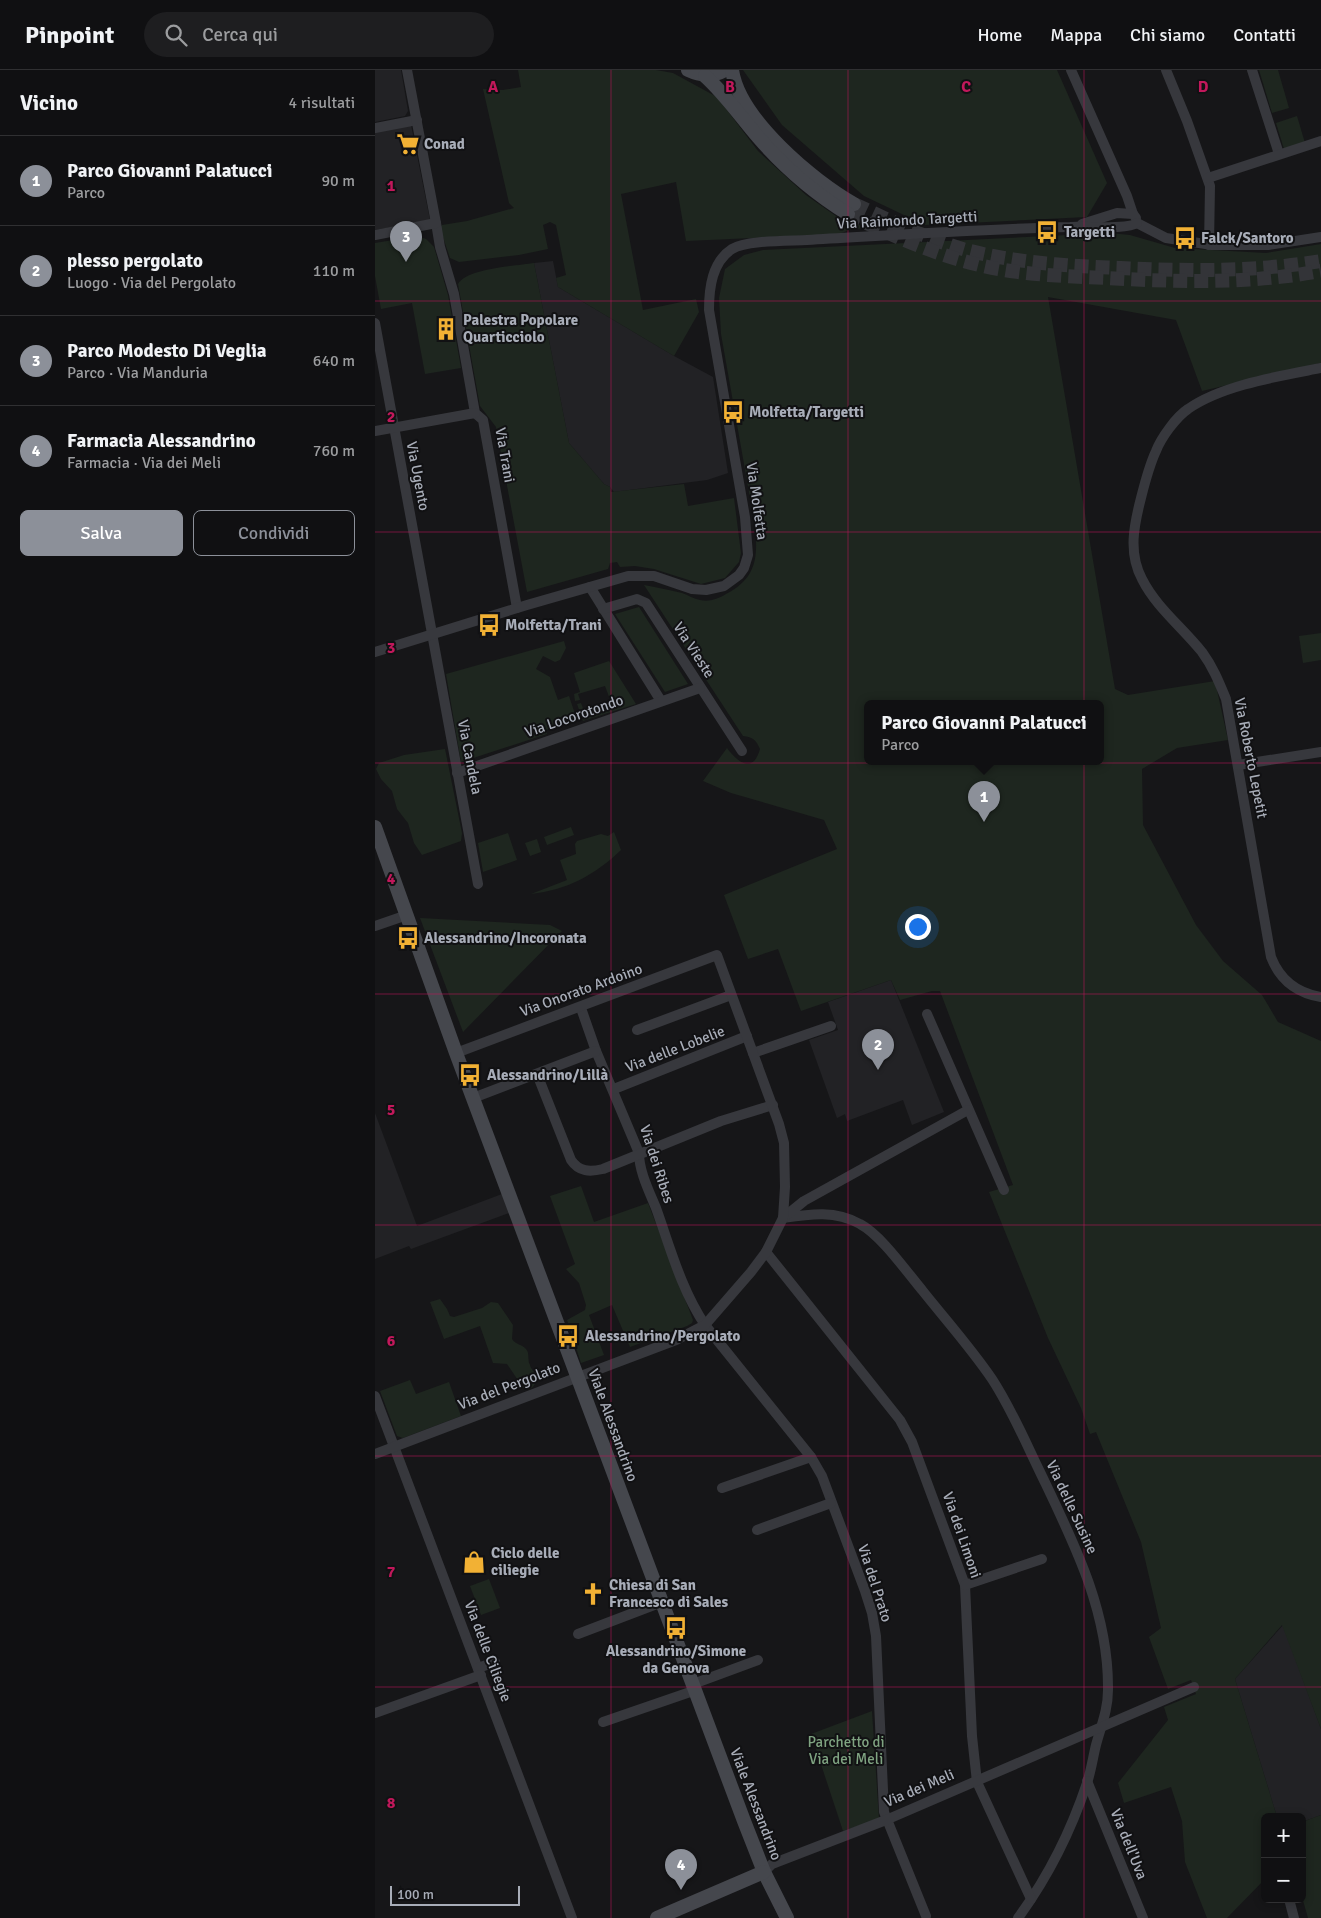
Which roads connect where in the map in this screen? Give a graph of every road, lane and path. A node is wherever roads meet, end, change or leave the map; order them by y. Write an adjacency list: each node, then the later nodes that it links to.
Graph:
1 (407, 70): 9 (street, Via Trani)
2 (688, 70): 8 (street)
3 (725, 70): 8 (street)
4 (733, 70): 8 (street)
5 (1071, 70): 15 (street)
6 (1166, 70): 13 (street)
7 (1252, 70): 12 (street)
8 (705, 76)
9 (417, 120): 10 (street); 16 (street, Via Trani)
10 (375, 128)
11 (1321, 141): 12 (street)
12 (1279, 154): 13 (street)
13 (1208, 178): 22 (street)
14 (1106, 216): 15 (street, Via Raimondo Targetti); 17 (street); 18 (street, Via Raimondo Targetti)
15 (1135, 218): 17 (street, Via Raimondo Targetti); 22 (street)
16 (435, 223): 19 (street); 25 (street, Via Trani)
17 (1110, 226): 18 (street, Via Raimondo Targetti)
18 (1071, 227): 21 (street, Via Raimondo Targetti)
19 (375, 234)
20 (1321, 237): 22 (street)
21 (744, 245): 28 (street, Via Molfetta)
22 (1209, 245)
23 (375, 323): 26 (street, Via Ugento)
24 (1321, 368): 37 (street, Via Roberto Lepetit)
25 (475, 413): 26 (street); 29 (street, Via Trani)
26 (394, 427): 27 (street); 31 (street, Via Ugento)
27 (375, 431)
28 (590, 587): 29 (street, Via Molfetta); 30 (street)
29 (517, 608): 31 (street, Via Molfetta)
30 (603, 609): 33 (street, Via Vieste); 34 (street)
31 (431, 635): 32 (street, Via Molfetta); 38 (street, Via Candela)
32 (375, 652)
33 (700, 688): 34 (street, Via Locorotondo); 35 (street, Via Vieste)
34 (661, 701): 38 (street, Via Locorotondo)
35 (741, 750)
36 (1321, 752): 37 (street)
37 (1238, 765): 45 (street, Via Roberto Lepetit)
38 (457, 772): 40 (street, Via Candela)
39 (375, 828): 41 (street, Viale Alessandrino)
40 (478, 884)
41 (407, 915): 42 (street); 52 (street, Viale Alessandrino)
42 (375, 926)
43 (717, 955): 44 (street, Via del Pergolato); 52 (street, Via Onorato Ardoino)
44 (731, 995): 49 (street); 50 (street, Via del Pergolato)
45 (1321, 997)
46 (582, 1011): 51 (street, Via dei Ribes)
47 (927, 1014): 58 (street)
48 (831, 1026): 53 (street)
49 (637, 1030)
50 (747, 1036): 53 (street, Via del Pergolato); 55 (street, Via delle Lobelie)
51 (596, 1051): 54 (street); 55 (street, Via dei Ribes)
52 (456, 1053): 56 (street, Viale Alessandrino)
53 (753, 1053): 57 (street, Via del Pergolato)
54 (537, 1074): 56 (street); 59 (street)
55 (614, 1089): 59 (street, Via dei Ribes)
56 (473, 1098): 64 (street, Viale Alessandrino)
57 (773, 1105): 59 (street); 61 (street, Via del Pergolato)
58 (968, 1110): 60 (street); 61 (street)
59 (639, 1153): 63 (street, Via dei Ribes)
60 (1004, 1190)
61 (783, 1218): 62 (street, Via del Pergolato); 83 (street, Via delle Susine)
62 (766, 1252): 63 (street, Via del Pergolato); 73 (street, Via dei Limoni)
63 (705, 1325): 64 (street, Via del Pergolato); 68 (street, Via del Prato)
64 (578, 1376): 66 (street, Via del Pergolato); 74 (street, Viale Alessandrino)
65 (375, 1396): 66 (street, Via delle Ciliegie)
66 (394, 1447): 67 (street, Via del Pergolato); 78 (street, Via delle Ciliegie)
67 (375, 1454)
68 (811, 1457): 69 (street); 70 (street, Via del Prato)
69 (722, 1488)
70 (831, 1503): 71 (street); 86 (street, Via del Prato)
71 (757, 1530)
72 (1042, 1559): 73 (street)
73 (965, 1586): 84 (street, Via dei Limoni)
74 (662, 1602): 75 (street); 79 (street, Viale Alessandrino)
75 (578, 1634)
76 (757, 1660): 79 (street)
77 (495, 1662): 78 (street)
78 (480, 1672): 81 (street); 91 (street, Via delle Ciliegie)
79 (694, 1687): 82 (street); 87 (street, Viale Alessandrino)
80 (1193, 1687): 83 (street, Via dei Meli)
81 (375, 1713)
82 (603, 1722)
83 (1101, 1729): 84 (street, Via dei Meli); 85 (street, Via delle Susine)
84 (977, 1782): 86 (street, Via dei Meli); 88 (street, Via dei Limoni)
85 (1087, 1782): 88 (street, Via delle Susine); 95 (street, Via dell'Uva)
86 (886, 1820): 87 (street, Via dei Meli); 90 (street, Via del Prato)
87 (764, 1872): 92 (street, Via dei Meli); 93 (street, Viale Alessandrino)
88 (1031, 1899): 94 (street, Via delle Susine)
89 (1290, 1903): 96 (street)
90 (926, 1916)
91 (572, 1918)
92 (657, 1918)
93 (787, 1918)
94 (1018, 1918)
95 (1143, 1918)
96 (1294, 1918)

